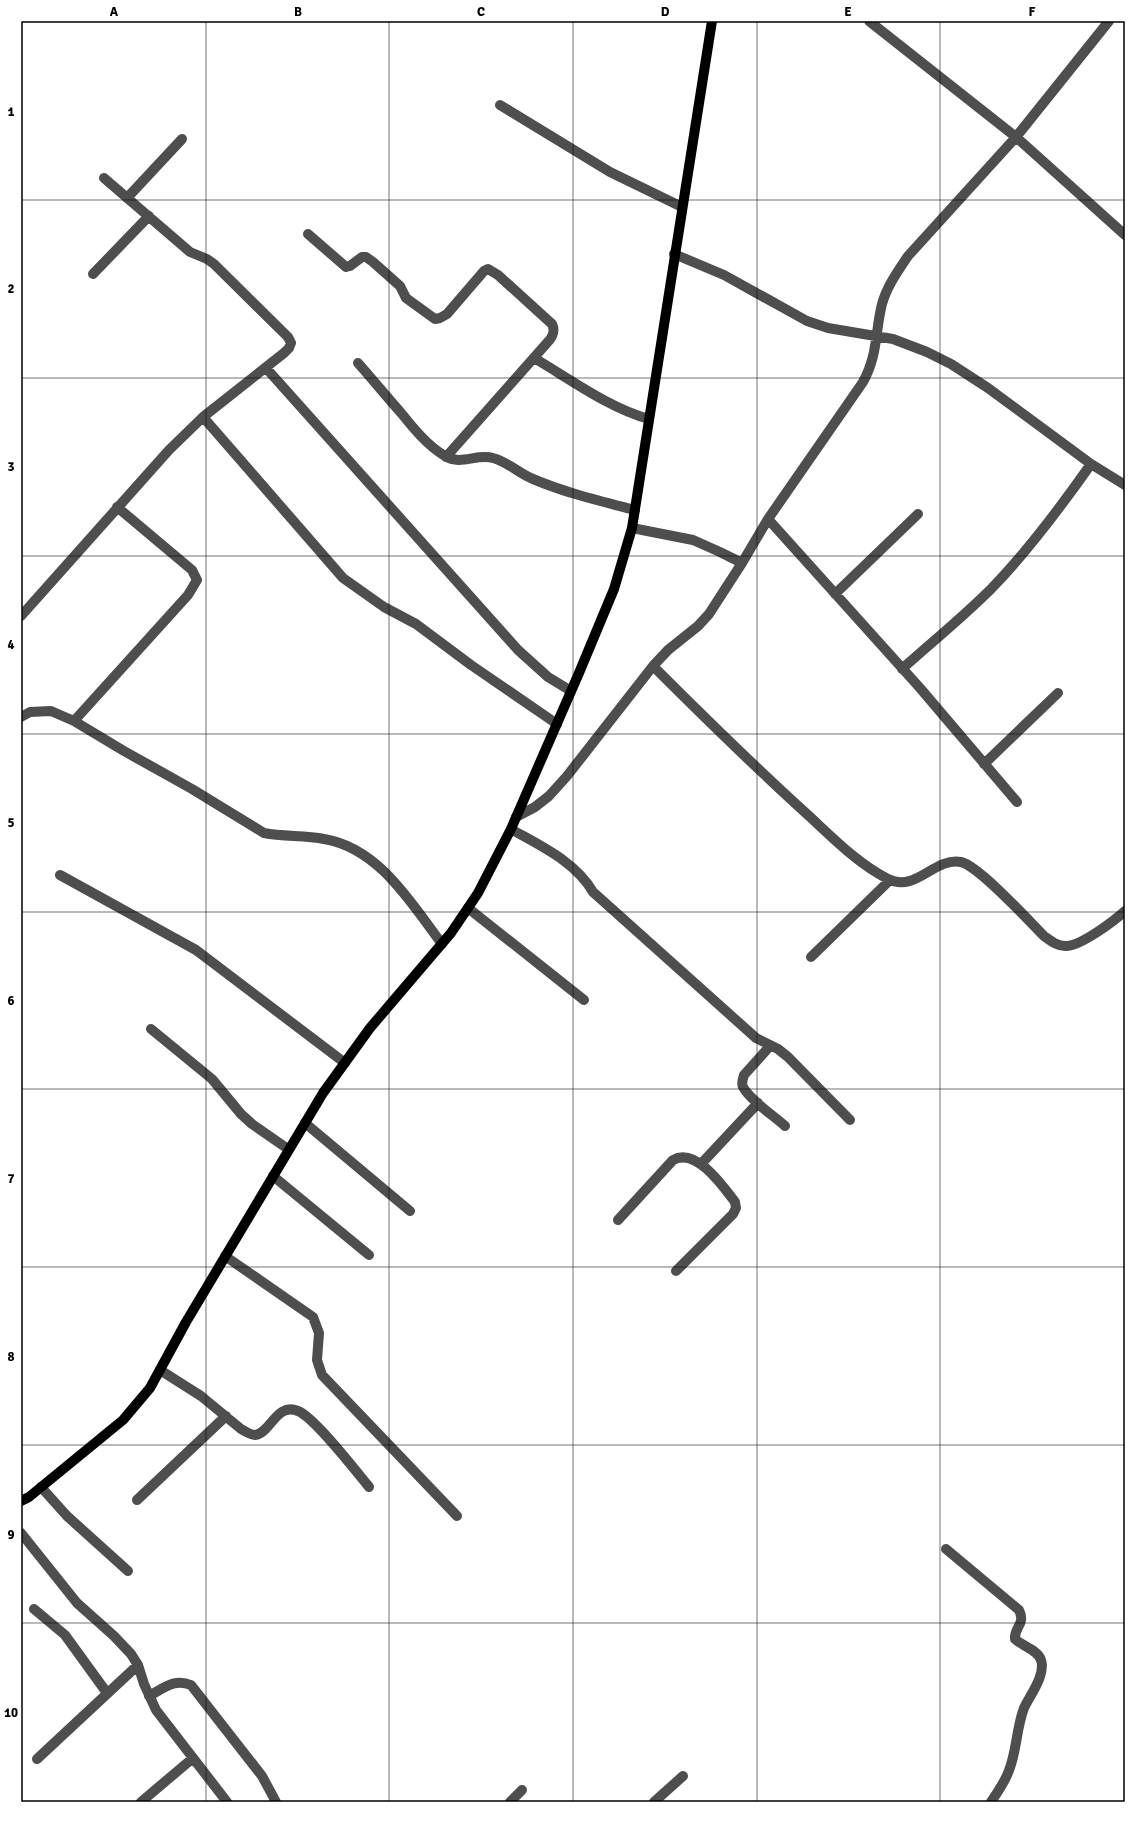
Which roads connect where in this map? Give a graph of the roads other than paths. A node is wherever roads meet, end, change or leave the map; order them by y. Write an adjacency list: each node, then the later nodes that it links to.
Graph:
1 (712, 21): 9 (main road)
2 (869, 21): 5 (street)
3 (1109, 21): 5 (street)
4 (500, 105): 9 (street)
5 (1016, 138): 12 (street); 15 (street)
6 (182, 139): 8 (street)
7 (104, 178): 8 (street)
8 (127, 198): 10 (street)
9 (682, 207): 13 (main road)
10 (148, 216): 14 (street); 18 (street)
11 (308, 234): 16 (street)
12 (1125, 235)
13 (674, 254): 15 (street); 20 (main road)
14 (93, 274)
15 (878, 337): 22 (street); 27 (street)
16 (534, 358): 20 (street); 21 (street)
17 (358, 363): 21 (street)
18 (266, 368): 19 (street); 34 (street)
19 (203, 417): 24 (street); 38 (street)
20 (649, 419): 25 (main road)
21 (446, 457): 25 (street)
22 (1091, 464): 23 (street); 33 (street)
23 (1125, 485)
24 (116, 507): 31 (street); 37 (street)
25 (635, 510): 28 (main road)
26 (918, 514): 30 (street)
27 (768, 518): 29 (street); 30 (street)
28 (632, 528): 29 (street); 34 (main road)
29 (742, 563): 32 (street)
30 (835, 594): 33 (street)
31 (21, 616)
32 (653, 666): 41 (street); 44 (street)
33 (902, 669): 39 (street)
34 (571, 691): 38 (main road)
35 (1058, 692): 39 (street)
36 (21, 717): 37 (street)
37 (74, 721): 47 (street)
38 (557, 724): 41 (main road)
39 (984, 764): 40 (street)
40 (1017, 802)
41 (516, 817): 42 (main road)
42 (511, 829): 45 (main road); 51 (street)
43 (60, 875): 52 (street)
44 (890, 880): 46 (street); 48 (street)
45 (468, 908): 47 (main road); 49 (street)
46 (1125, 911)
47 (442, 944): 52 (main road)
48 (811, 956)
49 (584, 1000)
50 (151, 1029): 57 (street)
51 (770, 1046): 53 (street); 54 (street)
52 (345, 1063): 55 (main road)
53 (758, 1103): 56 (street); 58 (street)
54 (850, 1120)
55 (305, 1123): 57 (main road); 60 (street)
56 (785, 1126)
57 (288, 1150): 59 (main road)
58 (701, 1164): 61 (street); 64 (street)
59 (273, 1176): 62 (street); 63 (main road)
60 (410, 1211)
61 (618, 1220)
62 (370, 1255)
63 (225, 1256): 65 (main road); 71 (street)
64 (676, 1272)
65 (160, 1370): 66 (street); 67 (main road)
66 (226, 1416): 68 (street); 69 (street)
67 (41, 1487): 70 (main road); 74 (street)
68 (369, 1487)
69 (137, 1500)
70 (24, 1501)
71 (458, 1516)
72 (21, 1533): 76 (street)
73 (946, 1549): 88 (street)
74 (128, 1571)
75 (34, 1609): 77 (street)
76 (138, 1665): 77 (street); 78 (street)
77 (107, 1693): 80 (street)
78 (153, 1694): 79 (street); 85 (street)
79 (193, 1758): 83 (street); 84 (street)
80 (37, 1759)
81 (684, 1776): 87 (street)
82 (522, 1790): 86 (street)
83 (141, 1802)
84 (227, 1802)
85 (276, 1802)
86 (510, 1802)
87 (654, 1802)
88 (991, 1802)

